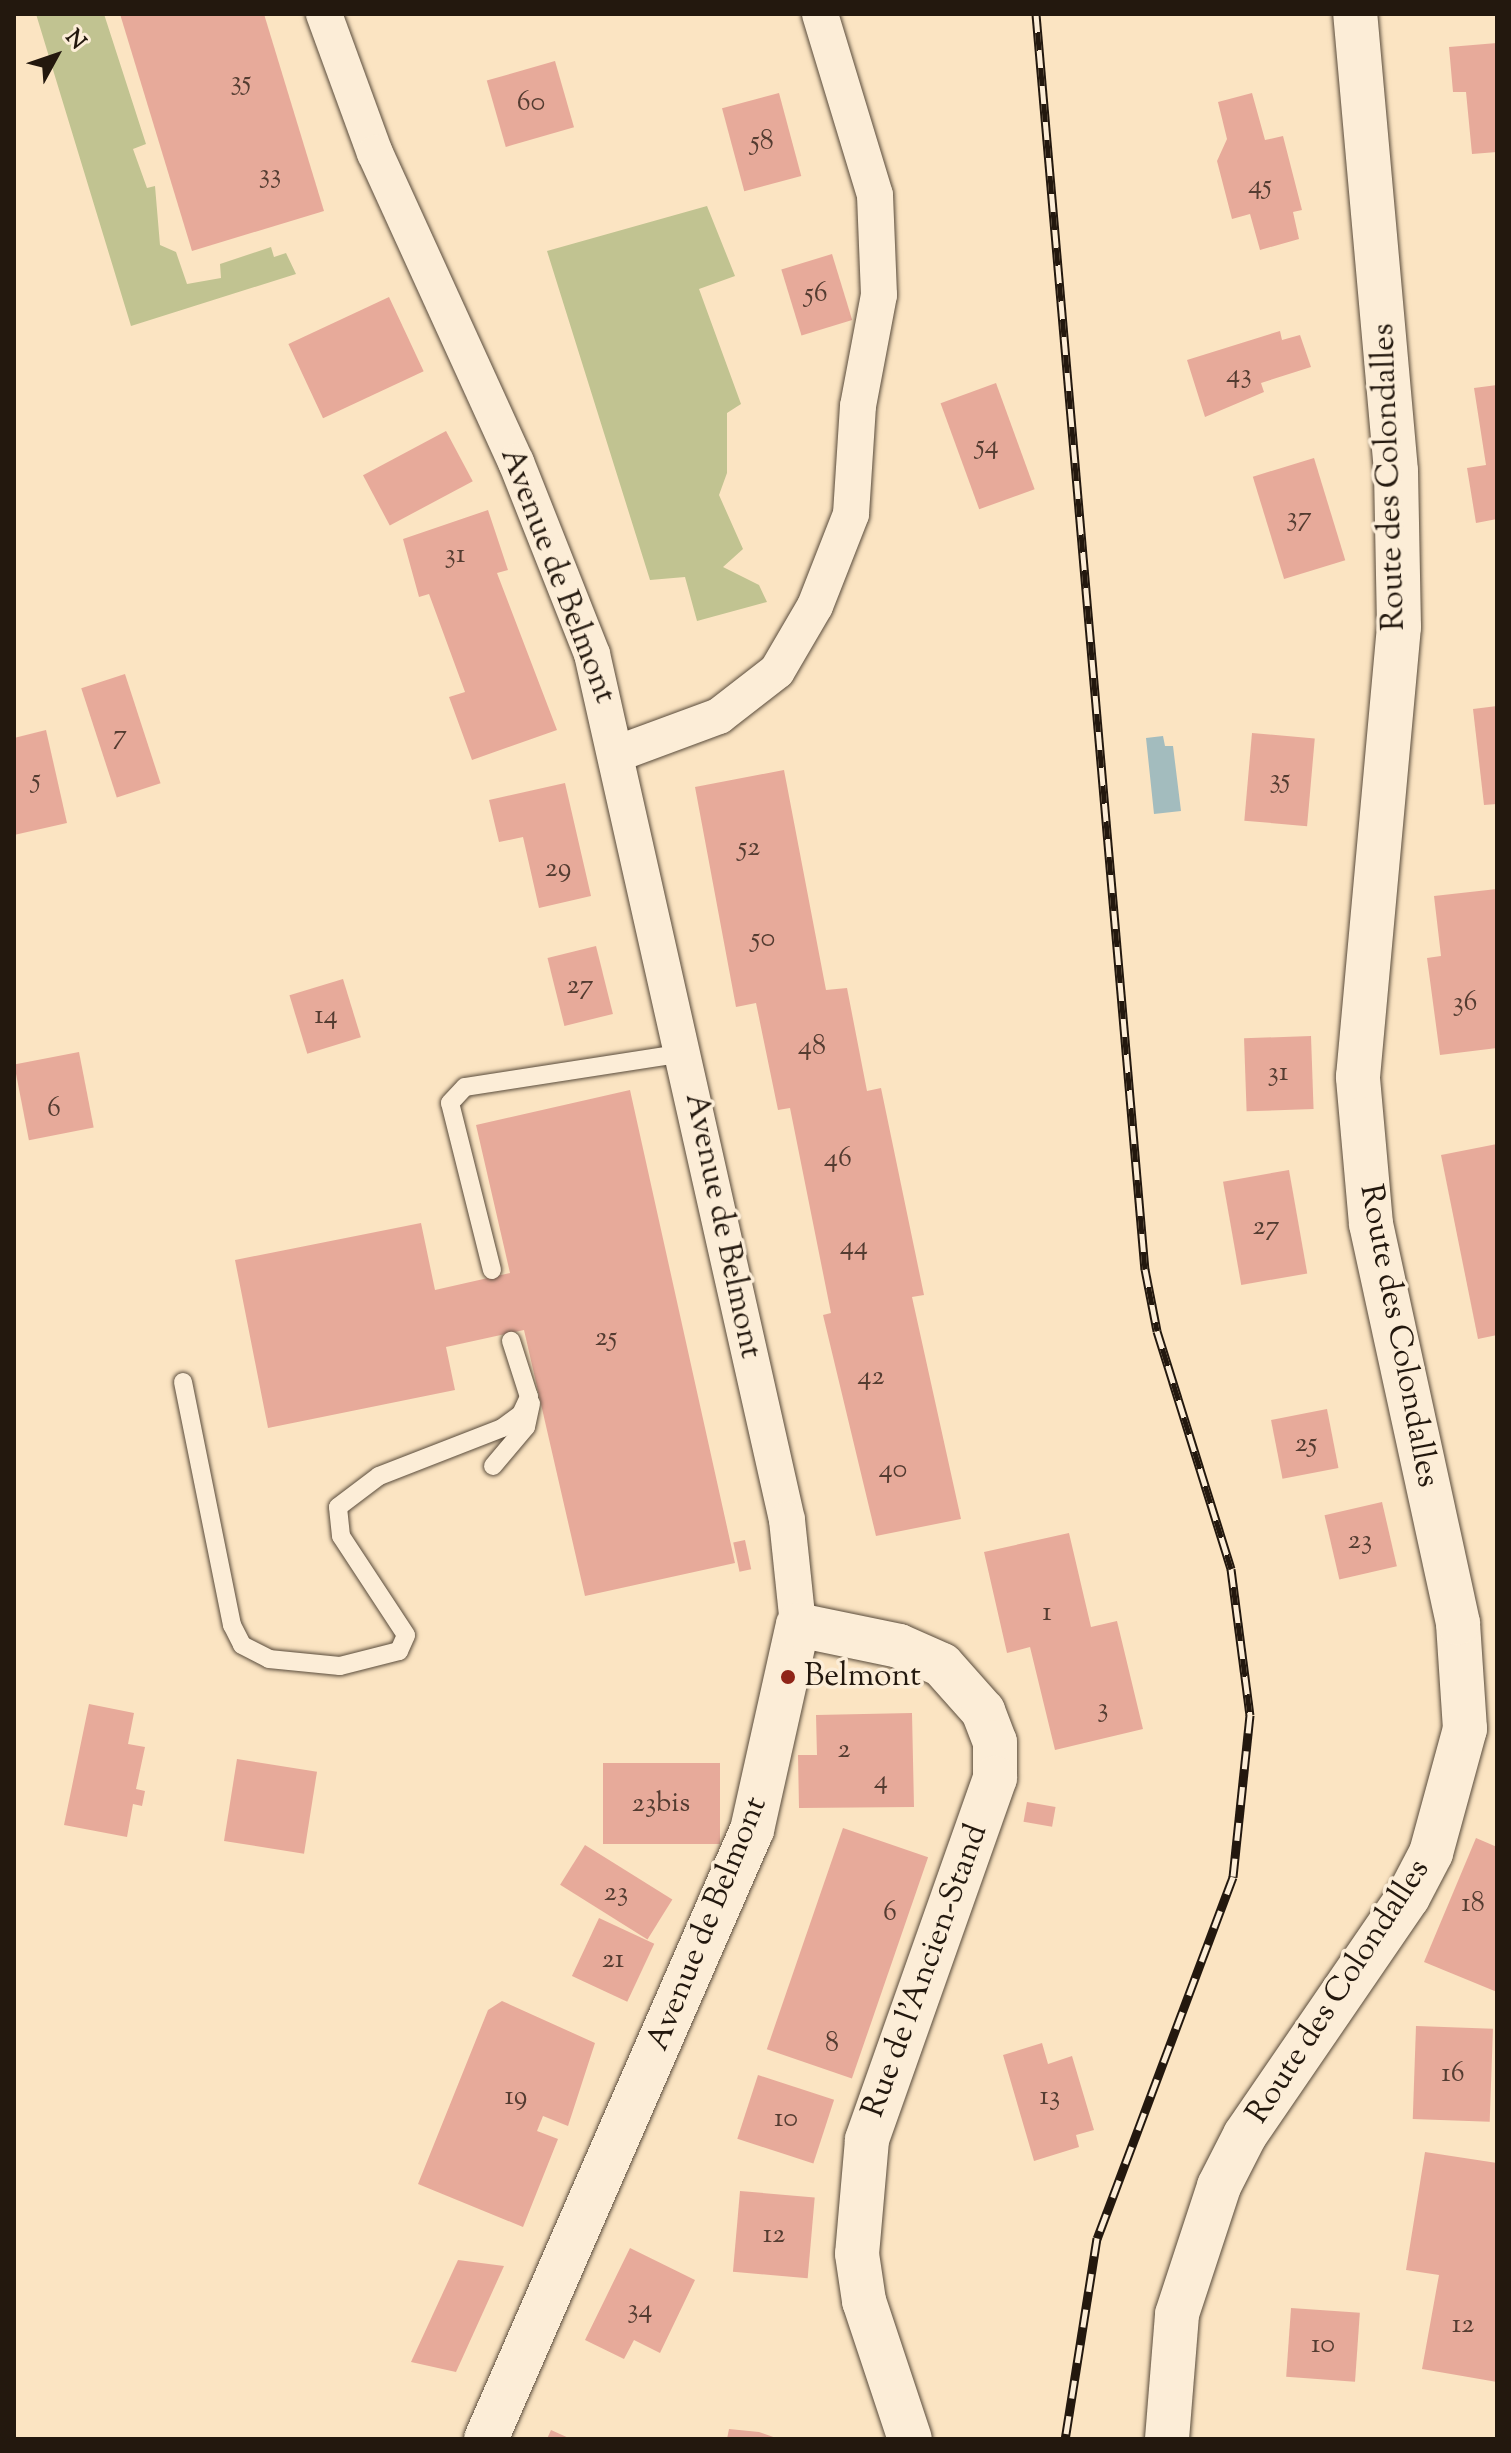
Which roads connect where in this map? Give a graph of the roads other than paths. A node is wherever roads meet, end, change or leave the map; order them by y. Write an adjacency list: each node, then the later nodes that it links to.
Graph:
1 (324, 14): 4 (street, Avenue de Belmont)
2 (820, 14): 4 (street)
3 (1355, 14): 14 (street, Route des Colondalles)
4 (619, 753): 5 (street, Avenue de Belmont)
5 (684, 1053): 6 (lane); 11 (street, Avenue de Belmont)
6 (492, 1270)
7 (511, 1341): 9 (lane)
8 (183, 1382): 9 (lane)
9 (529, 1397): 10 (lane)
10 (493, 1466)
11 (798, 1625): 12 (street, Avenue de Belmont); 13 (street, Rue de l'Ancien-Stand)
12 (486, 2439)
13 (910, 2439)
14 (1167, 2439)

